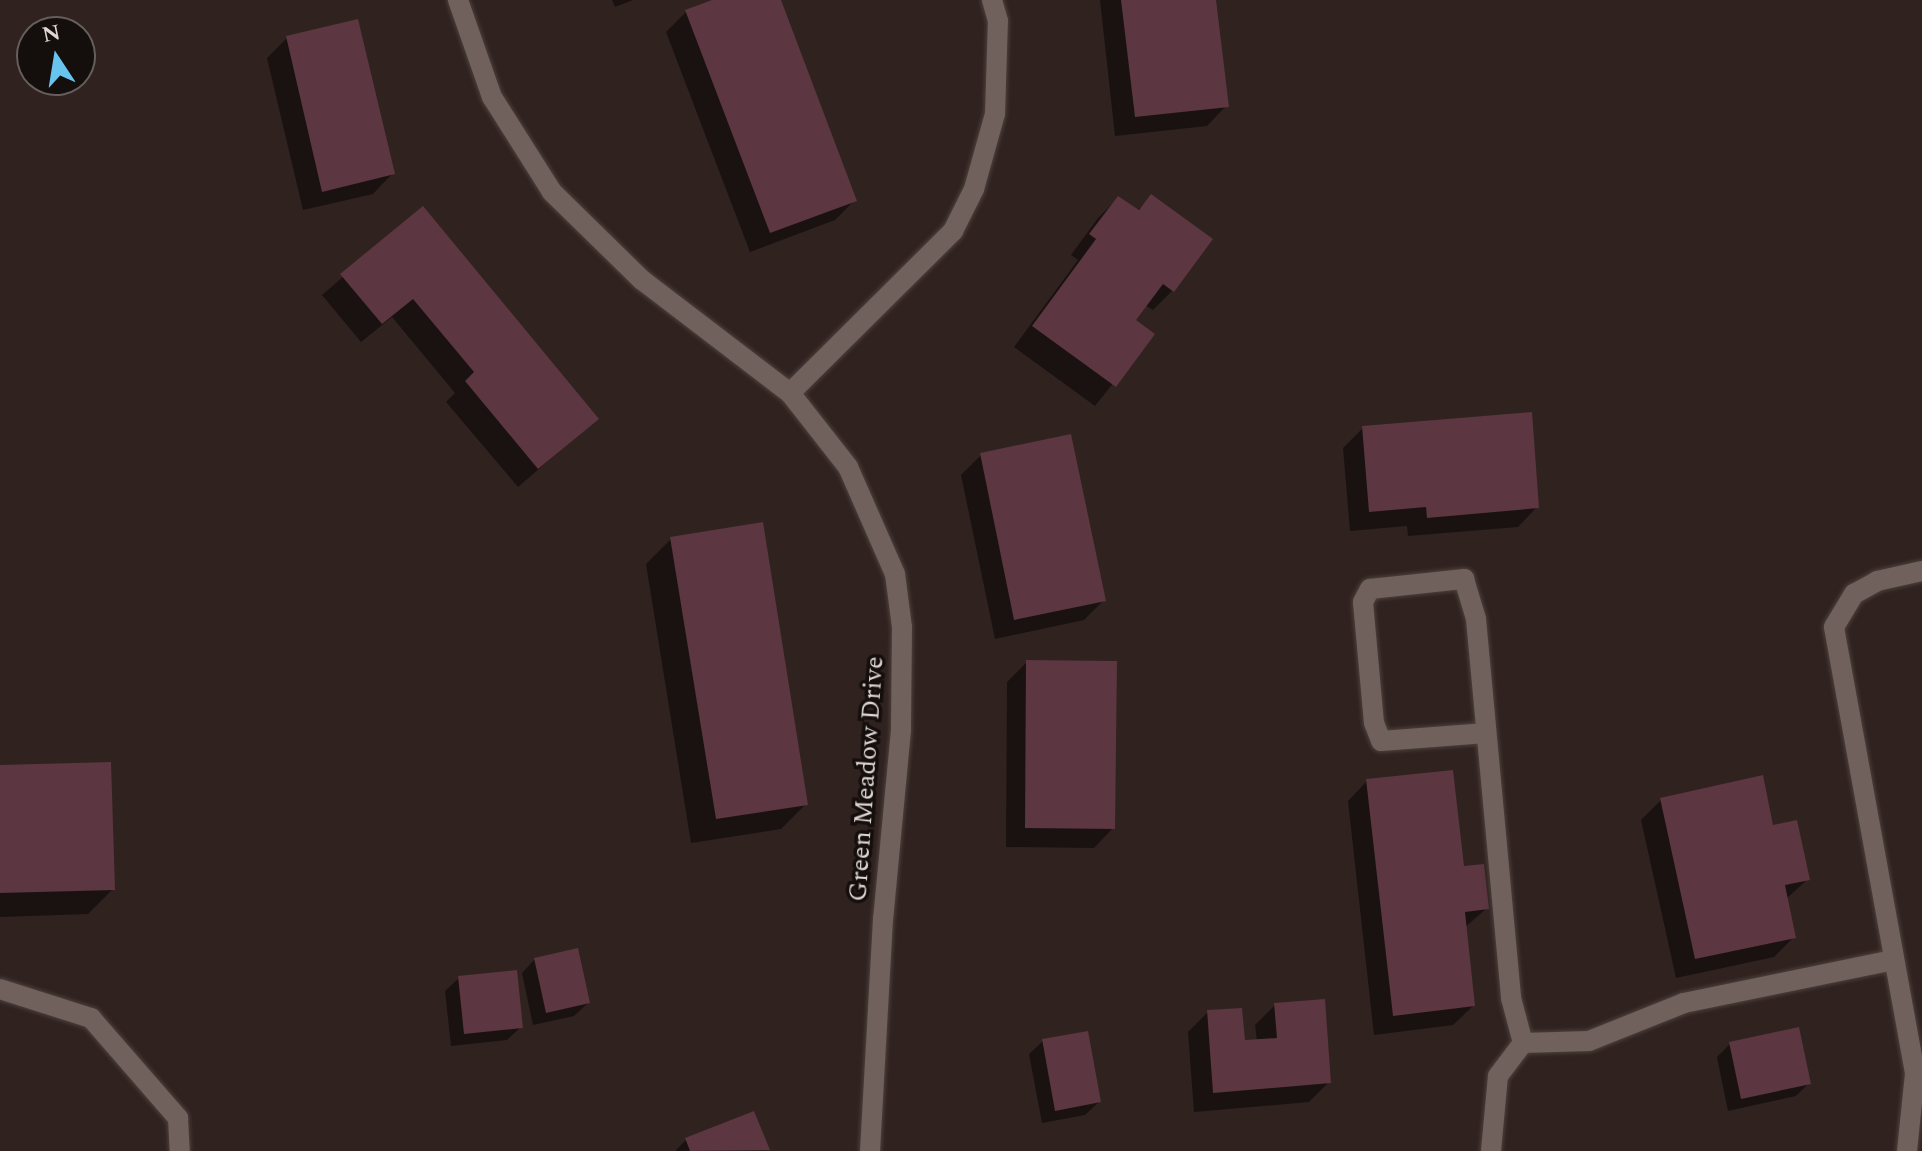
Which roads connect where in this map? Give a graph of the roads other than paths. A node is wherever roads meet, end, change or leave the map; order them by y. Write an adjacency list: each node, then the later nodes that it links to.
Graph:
1 (458, 0): 3 (street, Green Meadow Drive)
2 (992, 0): 3 (street)
3 (790, 393): 10 (street, Green Meadow Drive)
4 (1922, 571): 6 (street)
5 (1486, 733): 5 (street); 8 (street)
6 (1893, 960): 8 (street); 12 (street)
7 (0, 989): 9 (street)
8 (1523, 1043): 11 (street)
9 (180, 1151)
10 (870, 1151)
11 (1491, 1151)
12 (1907, 1151)

